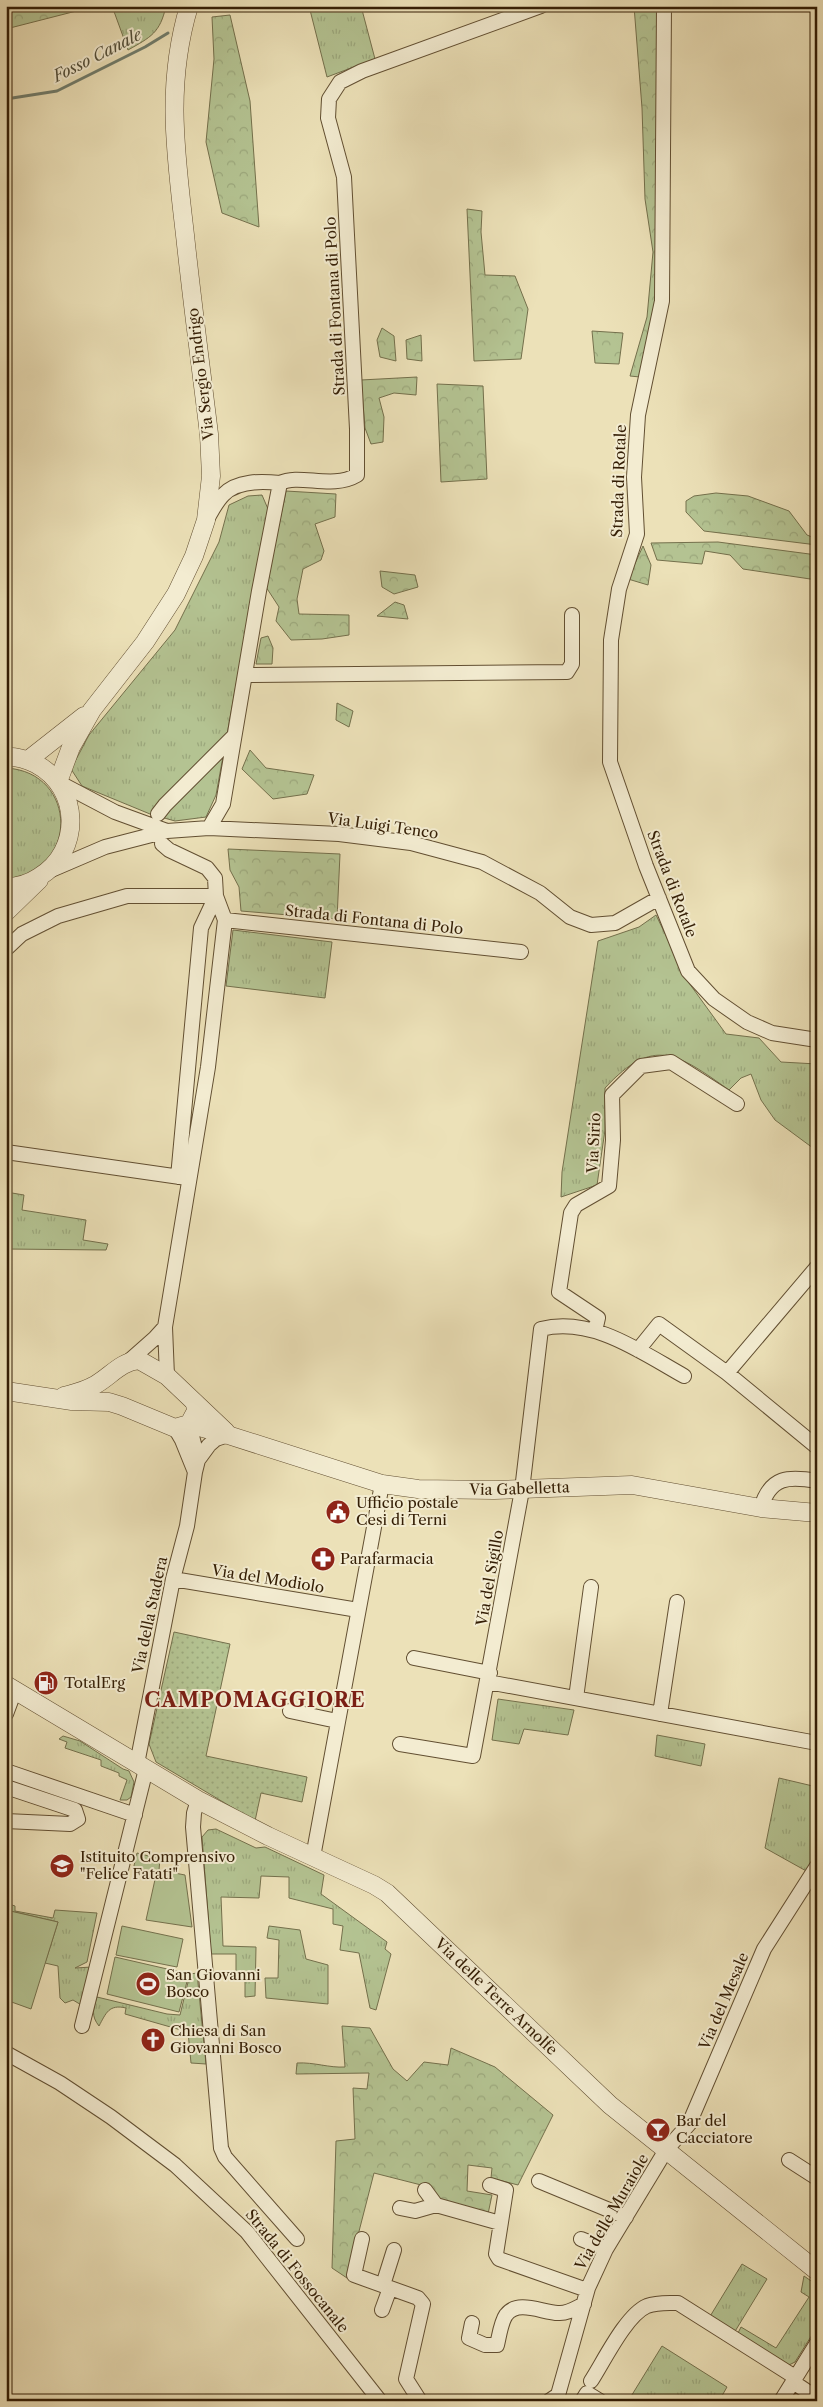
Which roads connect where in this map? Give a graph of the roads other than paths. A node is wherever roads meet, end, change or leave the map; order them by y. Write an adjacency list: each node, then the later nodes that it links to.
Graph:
1 (189, 6): 5 (street, Via Sergio Endrigo)
2 (540, 6): 4 (street, Strada di Fontana di Polo)
3 (664, 6): 19 (street, Strada di Rotale)
4 (280, 483): 5 (street); 7 (street)
5 (206, 520): 8 (street, Via Sergio Endrigo)
6 (572, 615): 7 (street)
7 (245, 674): 9 (street)
8 (92, 710): 11 (street, Via Sergio Endrigo); 12 (street, Via Sergio Endrigo)
9 (234, 736): 13 (street); 14 (street)
10 (6, 757): 11 (street)
11 (28, 760): 12 (street)
12 (58, 782): 15 (street, Via Luigi Tenco); 16 (street)
13 (158, 814)
14 (209, 828): 15 (street, Via Luigi Tenco); 19 (street, Via Luigi Tenco)
15 (165, 837): 16 (street, Via Luigi Tenco); 18 (street)
16 (49, 871): 17 (street); 20 (street)
17 (6, 887)
18 (216, 896): 21 (street); 22 (street); 27 (street)
19 (659, 898): 24 (street, Strada di Rotale)
20 (6, 912)
21 (225, 920): 23 (street, Strada di Fontana di Polo); 27 (street)
22 (6, 949)
23 (520, 952)
24 (817, 1040)
25 (737, 1104): 30 (street, Via Sirio)
26 (6, 1152): 27 (street)
27 (184, 1177): 29 (street)
28 (817, 1267): 33 (street)
29 (165, 1327): 32 (street); 34 (street)
30 (595, 1331): 31 (street); 46 (street)
31 (638, 1350): 33 (street); 35 (street)
32 (122, 1366): 34 (street, Via Gabelletta); 37 (street, Via Gabelletta); 39 (street)
33 (727, 1373): 42 (street)
34 (167, 1376): 38 (street, Via Gabelletta)
35 (684, 1376)
36 (6, 1391): 37 (street, Via Gabelletta)
37 (56, 1398): 39 (street, Via Gabelletta)
38 (195, 1403): 40 (street); 41 (street, Via Gabelletta)
39 (122, 1406): 40 (street, Via Gabelletta)
40 (182, 1426): 41 (street, Via Gabelletta); 43 (street)
41 (228, 1434): 43 (street); 45 (street, Via Gabelletta)
42 (817, 1447)
43 (197, 1466): 49 (street, Via della Stadera)
44 (817, 1481): 47 (street)
45 (382, 1484): 46 (street, Via Gabelletta); 52 (street)
46 (522, 1490): 47 (street, Via Gabelletta); 54 (street, Via del Sigillo)
47 (761, 1508): 48 (street, Via Gabelletta)
48 (817, 1513)
49 (173, 1579): 52 (street, Via del Modiolo); 63 (street, Via della Stadera)
50 (591, 1587): 56 (street)
51 (677, 1602): 59 (street)
52 (358, 1610): 60 (street)
53 (414, 1658): 54 (street)
54 (489, 1678): 56 (street); 62 (street, Via del Sigillo)
55 (11, 1688): 58 (street); 63 (street, Via delle Terre Arnolfe)
56 (576, 1698): 59 (street)
57 (290, 1711): 60 (street)
58 (6, 1714)
59 (660, 1714): 61 (street)
60 (337, 1721): 69 (street)
61 (817, 1743)
62 (400, 1744)
63 (141, 1767): 66 (street, Via delle Terre Arnolfe); 67 (street)
64 (6, 1771): 67 (street)
65 (6, 1787): 68 (street)
66 (198, 1800): 69 (street, Via delle Terre Arnolfe); 83 (street)
67 (135, 1815): 71 (street)
68 (6, 1821)
69 (313, 1857): 73 (street, Via delle Terre Arnolfe)
70 (817, 1866): 73 (street, Via del Mesale)
71 (82, 2026)
72 (6, 2053): 98 (street, Strada di Fossocanale)
73 (666, 2150): 81 (street, Via delle Muraiole); 89 (street, Via delle Terre Arnolfe)
74 (789, 2160): 75 (street)
75 (817, 2178)
76 (539, 2181): 81 (street)
77 (490, 2185): 82 (street)
78 (425, 2190): 79 (street)
79 (436, 2205): 80 (street); 82 (street)
80 (400, 2208)
81 (626, 2217): 87 (street, Via delle Muraiole)
82 (500, 2223): 91 (street)
83 (297, 2239)
84 (362, 2239): 90 (street)
85 (581, 2239): 87 (street)
86 (394, 2250): 90 (street)
87 (606, 2250): 91 (street, Via delle Muraiole)
88 (513, 2258): 91 (street)
89 (817, 2271)
90 (386, 2287): 92 (street); 99 (street)
91 (587, 2293): 93 (street); 100 (street, Via delle Muraiole)
92 (382, 2310)
93 (472, 2323)
94 (817, 2343): 95 (street)
95 (794, 2380): 96 (street); 97 (street); 103 (street)
96 (591, 2381)
97 (817, 2398)
98 (380, 2401)
99 (420, 2401)
100 (549, 2401)
101 (582, 2401): 102 (street)
102 (600, 2401)
103 (781, 2401)

